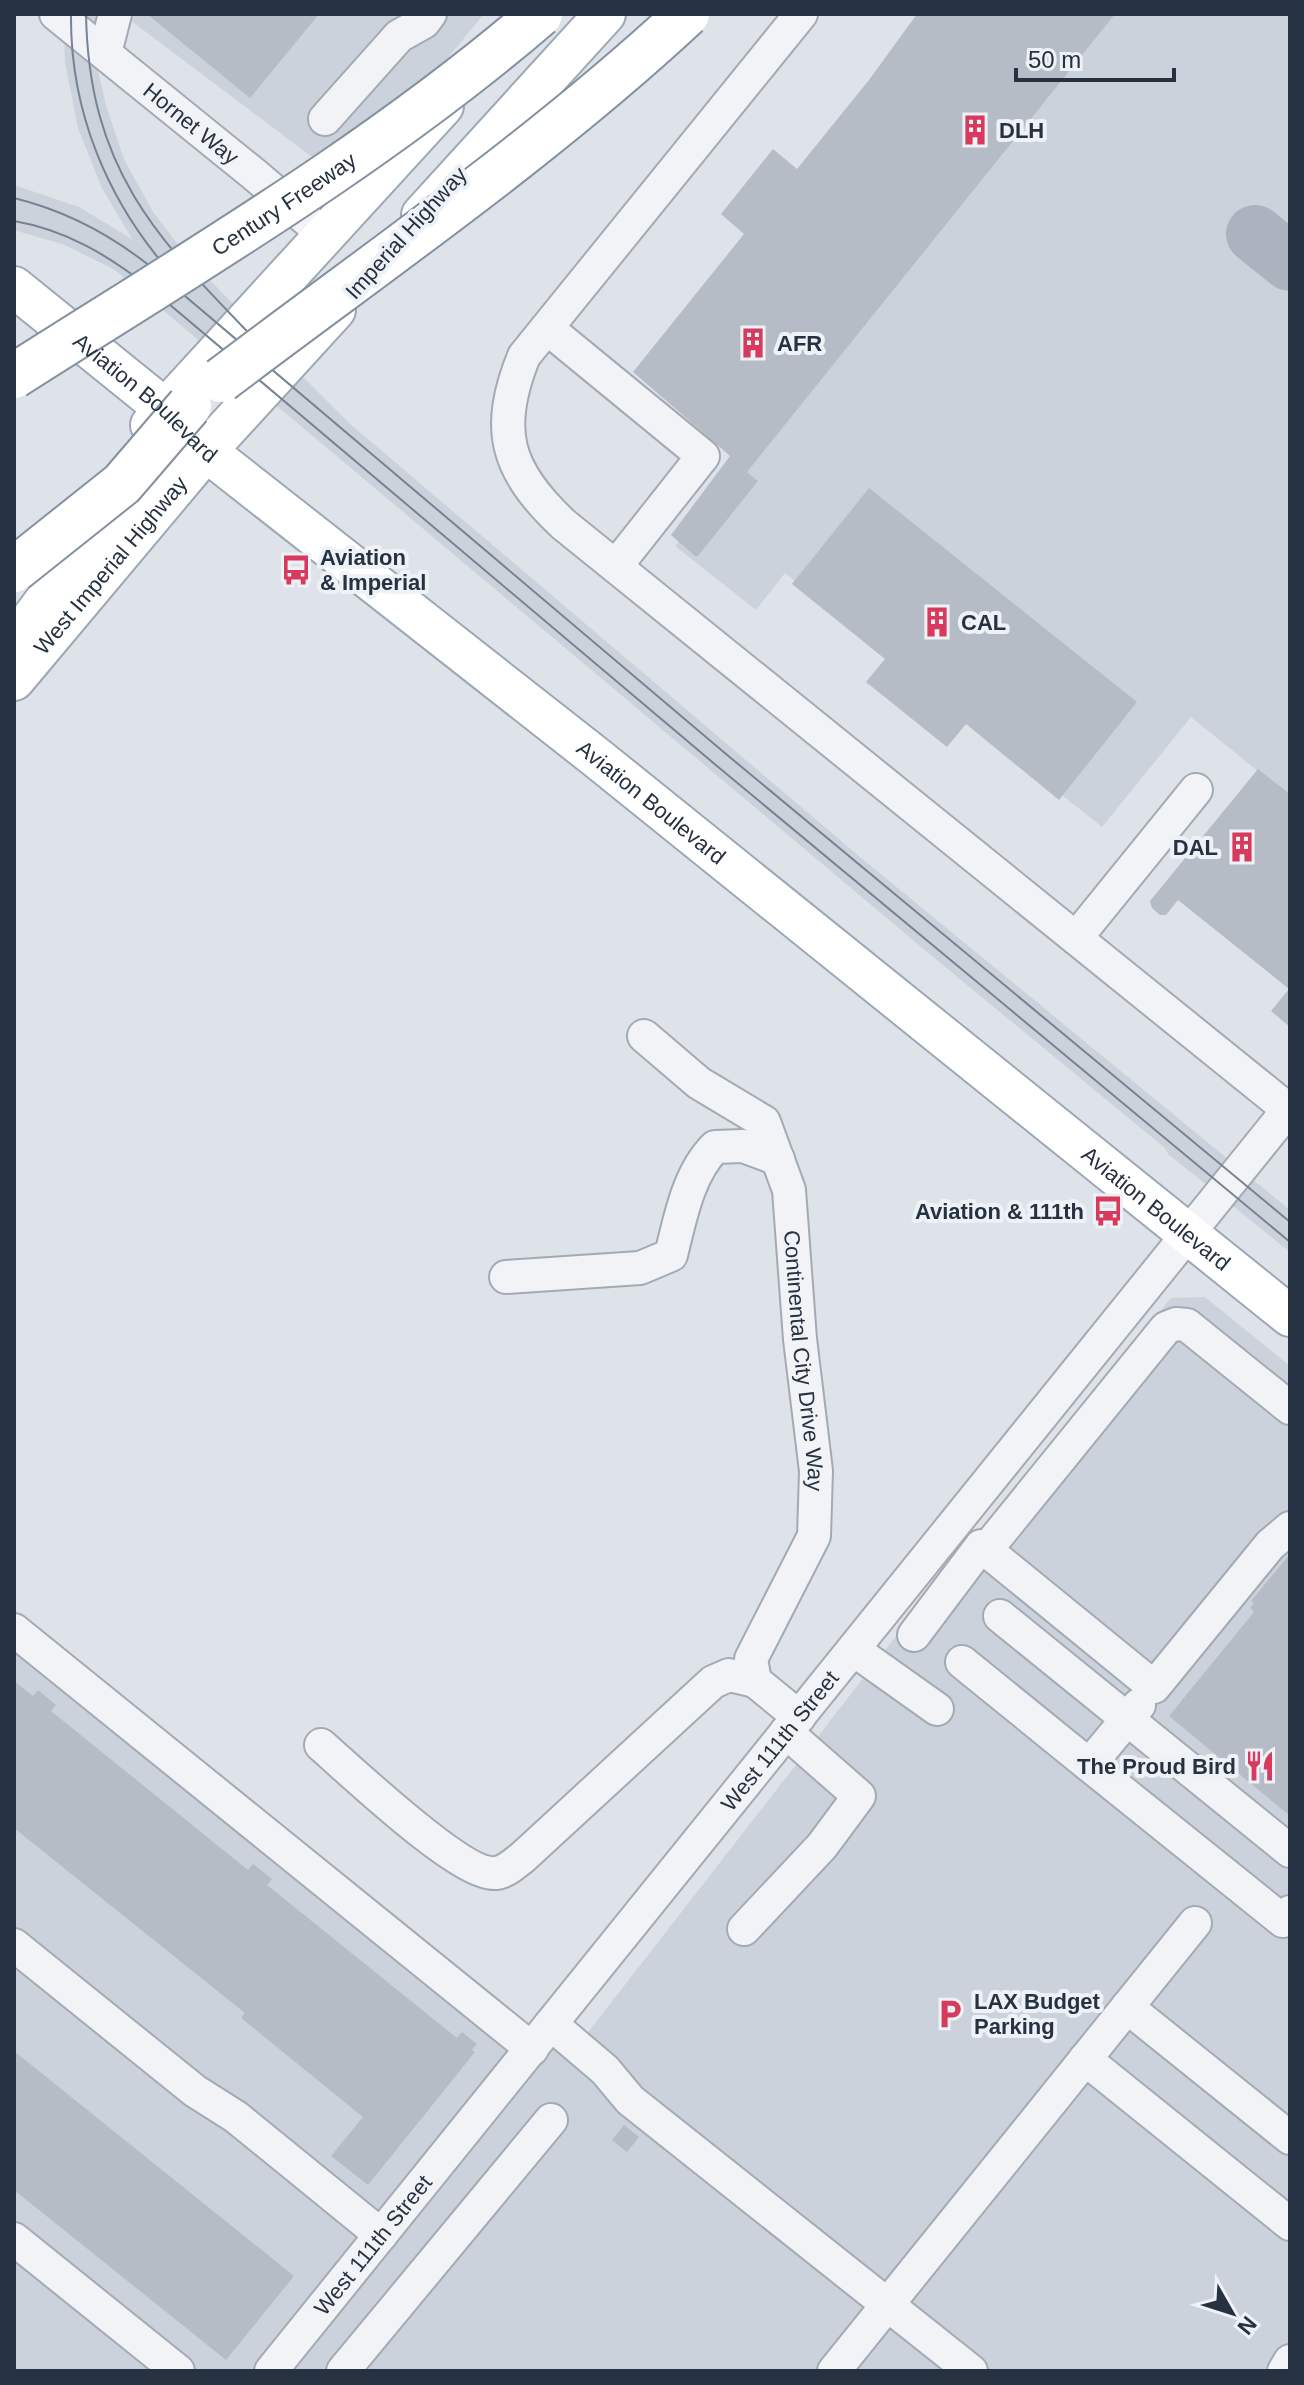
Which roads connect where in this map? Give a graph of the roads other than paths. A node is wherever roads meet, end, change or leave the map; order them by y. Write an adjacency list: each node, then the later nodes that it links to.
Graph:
1 (56, 14): 10 (street, Hornet Way)
2 (115, 14): 10 (street)
3 (430, 14): 11 (street)
4 (525, 14): 13 (main road)
5 (540, 14): 16 (highway, Century Freeway, bridge)
6 (575, 14): 12 (main road)
7 (605, 14): 12 (main road, Imperial Highway)
8 (687, 14): 17 (highway, bridge)
9 (801, 14): 15 (street)
10 (105, 53): 13 (street, Hornet Way)
11 (325, 119)
12 (508, 121): 18 (main road, Imperial Highway)
13 (326, 236): 17 (main road)
14 (14, 287): 17 (main road, Aviation Boulevard)
15 (547, 328): 20 (street); 20 (street)
16 (14, 376)
17 (192, 398): 18 (main road, Aviation Boulevard); 19 (highway, bridge); 21 (highway, bridge); 22 (main road); 23 (main road)
18 (206, 451): 24 (main road, West Imperial Highway); 30 (main road, Aviation Boulevard)
19 (14, 531)
20 (616, 566): 26 (street)
21 (14, 570)
22 (14, 595)
23 (14, 643)
24 (14, 680)
25 (1196, 790): 26 (street)
26 (1076, 938): 28 (street)
27 (644, 1036): 29 (street, Continental City Drive Way)
28 (1289, 1111): 30 (street, West 111th Street)
29 (778, 1159): 31 (street); 42 (street, Continental City Drive Way)
30 (1189, 1232): 32 (main road, Aviation Boulevard); 34 (street, West 111th Street)
31 (506, 1277)
32 (1290, 1316)
33 (1290, 1408): 36 (street)
34 (955, 1524): 36 (street); 40 (street, West 111th Street)
35 (1290, 1528): 43 (street)
36 (983, 1548): 39 (street); 43 (street)
37 (1000, 1616): 45 (street)
38 (14, 1630): 55 (street)
39 (914, 1635)
40 (854, 1650): 44 (street); 46 (street, West 111th Street)
41 (962, 1662): 48 (street)
42 (755, 1681): 46 (street); 47 (street)
43 (1154, 1687): 45 (street)
44 (937, 1709)
45 (1126, 1720): 48 (street); 49 (street)
46 (793, 1725): 52 (street); 55 (street, West 111th Street)
47 (321, 1745)
48 (1089, 1765): 50 (street)
49 (1290, 1851)
50 (1290, 1912)
51 (1195, 1923): 54 (street)
52 (744, 1929)
53 (14, 1945): 60 (street)
54 (1127, 2007): 56 (street); 58 (street)
55 (541, 2037): 60 (street, West 111th Street); 62 (street)
56 (1085, 2059): 59 (street); 62 (street)
57 (551, 2120): 66 (street)
58 (1290, 2138)
59 (1290, 2224)
60 (381, 2235): 65 (street, West 111th Street)
61 (14, 2239): 64 (street)
62 (888, 2304): 67 (street); 68 (street)
63 (1290, 2361): 69 (street)
64 (178, 2371)
65 (271, 2371)
66 (343, 2371)
67 (834, 2371)
68 (971, 2371)
69 (1284, 2371)

